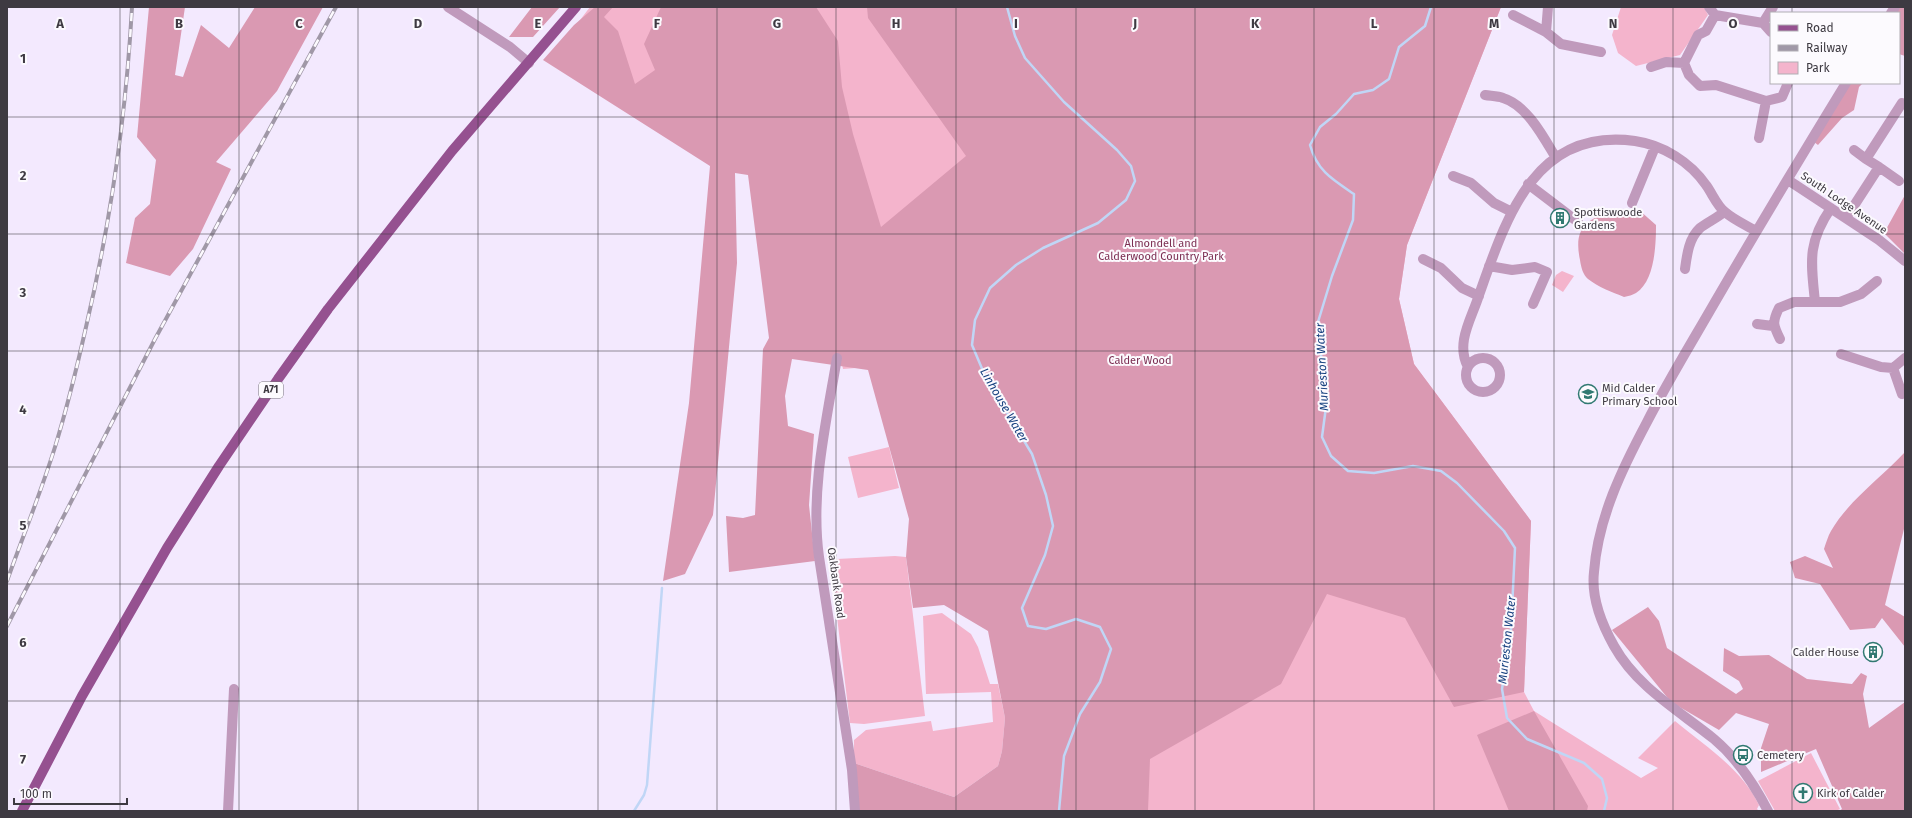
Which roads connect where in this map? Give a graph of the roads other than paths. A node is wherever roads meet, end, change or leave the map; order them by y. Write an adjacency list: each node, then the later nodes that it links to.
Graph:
1 (448, 7): 11 (street)
2 (576, 7): 11 (main road, A71)
3 (1548, 7): 9 (street)
4 (1773, 7): 7 (street)
5 (1712, 11): 7 (street); 12 (street)
6 (1513, 15): 9 (street)
7 (1763, 23): 8 (street)
8 (1770, 31)
9 (1546, 32): 10 (street)
10 (1601, 52)
11 (529, 63): 54 (main road, A71)
12 (1684, 63): 13 (street); 17 (street)
13 (1651, 67)
14 (1788, 84): 17 (street)
15 (1845, 84): 26 (street)
16 (1485, 95): 22 (street)
17 (1766, 101): 19 (street)
18 (1900, 102): 23 (street)
19 (1759, 138)
20 (1655, 147): 22 (street); 29 (street); 32 (street)
21 (1854, 150): 23 (street)
22 (1556, 158): 28 (street)
23 (1866, 159): 24 (street)
24 (1879, 167): 27 (street); 33 (street)
25 (1453, 176): 31 (street)
26 (1788, 180): 30 (street, South Lodge Avenue); 35 (street)
27 (1899, 181)
28 (1528, 184): 31 (street); 34 (street)
29 (1632, 202)
30 (1831, 208): 33 (street, South Lodge Avenue); 42 (street)
31 (1512, 212): 38 (street)
32 (1724, 212): 35 (street); 39 (street)
33 (1846, 218): 36 (street, South Lodge Avenue)
34 (1578, 222)
35 (1756, 231): 57 (street)
36 (1905, 261)
37 (1427, 265): 41 (street)
38 (1489, 266): 41 (street); 43 (street)
39 (1685, 269)
40 (1877, 281): 42 (street)
41 (1479, 296): 50 (street)
42 (1815, 302): 45 (street)
43 (1533, 304)
44 (1756, 324): 45 (street)
45 (1773, 326): 46 (street)
46 (1780, 339)
47 (1841, 354): 51 (street)
48 (837, 358): 56 (street, Oakbank Road)
49 (1905, 358): 51 (street)
50 (1468, 367)
51 (1893, 368): 52 (street)
52 (1902, 394)
53 (234, 689): 55 (street)
54 (22, 811)
55 (228, 811)
56 (855, 811)
57 (1768, 811)

